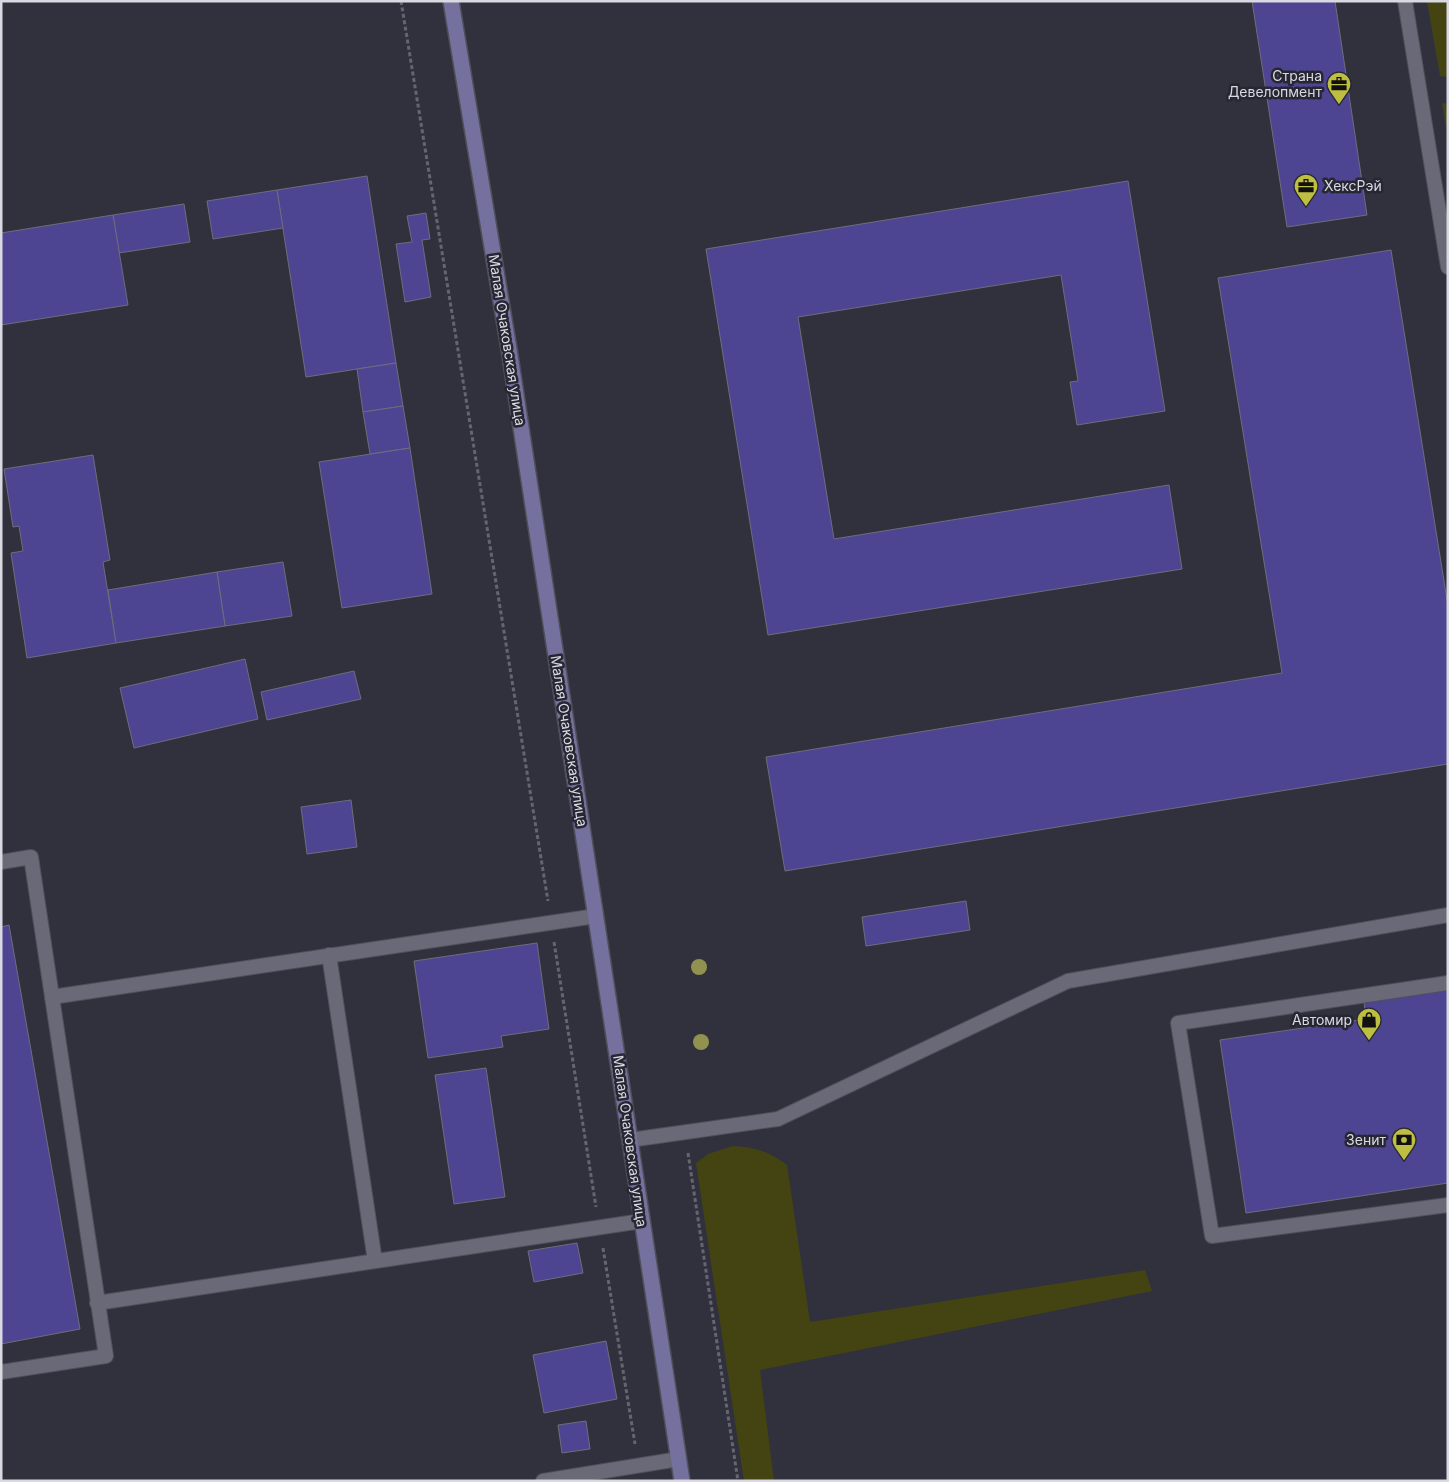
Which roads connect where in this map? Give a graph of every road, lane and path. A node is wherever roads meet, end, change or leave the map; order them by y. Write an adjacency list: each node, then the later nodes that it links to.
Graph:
1 (401, 1): 8 (path)
2 (451, 1): 7 (street, Малая Очаковская улица)
3 (1404, 1): 4 (lane)
4 (1448, 267)
5 (1, 862): 11 (lane)
6 (1448, 914): 12 (lane)
7 (596, 916): 8 (lane); 13 (street, Малая Очаковская улица)
8 (551, 922): 9 (lane); 16 (path)
9 (329, 955): 11 (lane); 17 (lane)
10 (1448, 983): 14 (lane)
11 (52, 997): 18 (lane)
12 (685, 1132): 13 (lane); 24 (path)
13 (630, 1140): 15 (street, Малая Очаковская улица)
14 (1448, 1205)
15 (642, 1221): 16 (lane); 20 (street, Малая Очаковская улица)
16 (600, 1228): 17 (lane); 21 (path)
17 (375, 1260): 18 (lane)
18 (97, 1303): 19 (lane)
19 (1, 1372)
20 (679, 1460): 21 (lane); 23 (street, Малая Очаковская улица)
21 (638, 1466): 22 (lane)
22 (543, 1481)
23 (682, 1481)
24 (738, 1481)

